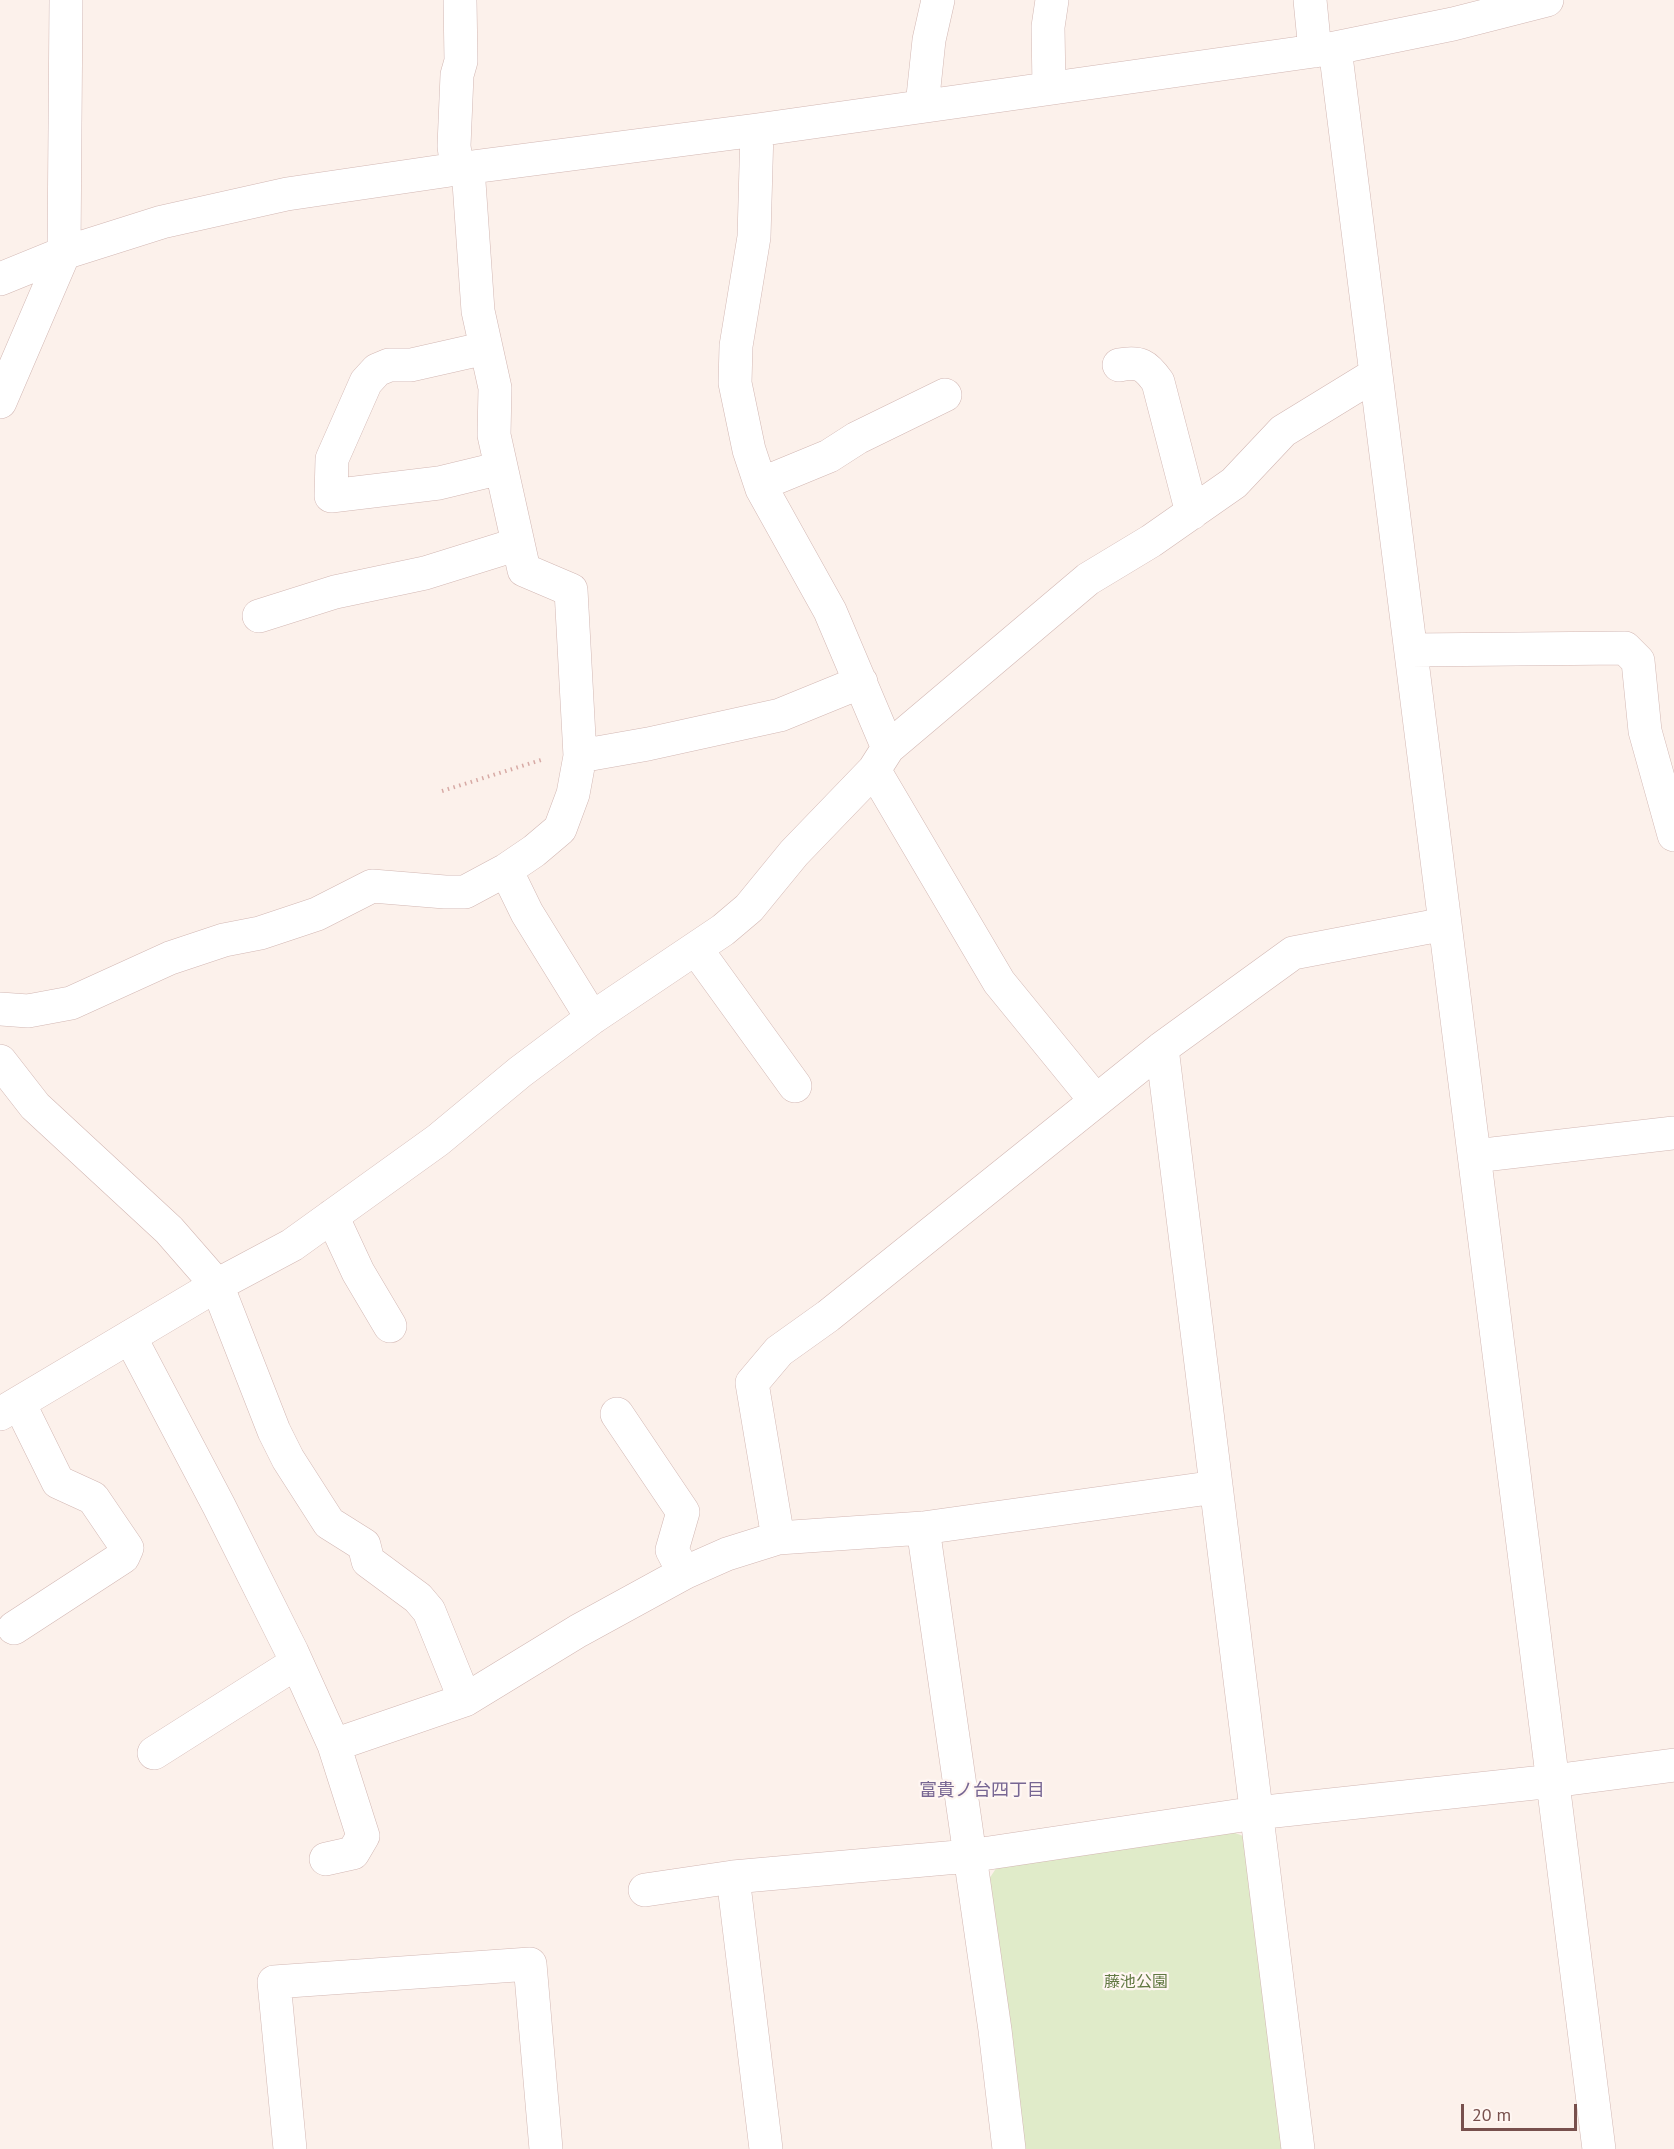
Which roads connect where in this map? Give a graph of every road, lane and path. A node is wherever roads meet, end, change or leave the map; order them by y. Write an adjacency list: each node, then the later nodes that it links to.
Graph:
1 (66, 0): 12 (street)
2 (460, 0): 11 (street)
3 (938, 0): 9 (street)
4 (1052, 0): 8 (street)
5 (1310, 0): 7 (street)
6 (1547, 0): 7 (street)
7 (1325, 49): 8 (street); 16 (street)
8 (1049, 88): 9 (street)
9 (922, 106): 10 (street)
10 (757, 130): 11 (street); 20 (street)
11 (463, 169): 12 (street); 14 (street)
12 (64, 253): 13 (street); 18 (street)
13 (0, 279)
14 (486, 348): 19 (street); 19 (street)
15 (1119, 365): 21 (street)
16 (1376, 374): 21 (street); 24 (street)
17 (945, 395): 20 (street)
18 (0, 402)
19 (501, 468): 22 (street)
20 (760, 484): 25 (street)
21 (1192, 513): 27 (street)
22 (518, 544): 23 (street); 26 (street)
23 (259, 616)
24 (1411, 650): 29 (street); 31 (street)
25 (861, 682): 26 (street); 27 (street)
26 (580, 756): 28 (path); 30 (street)
27 (881, 759): 32 (street); 38 (street)
28 (442, 791)
29 (1674, 835)
30 (506, 870): 33 (street); 34 (street)
31 (1445, 924): 35 (street); 40 (street)
32 (696, 949): 34 (street); 37 (street)
33 (0, 1009)
34 (592, 1018): 41 (street)
35 (1162, 1048): 38 (street); 47 (street)
36 (0, 1061): 42 (street)
37 (795, 1086)
38 (1096, 1101): 49 (street)
39 (1674, 1133): 40 (street)
40 (1475, 1156): 57 (street)
41 (332, 1216): 42 (street); 43 (street)
42 (217, 1285): 44 (street); 53 (street)
43 (390, 1326)
44 (130, 1336): 45 (street); 52 (street)
45 (10, 1409): 51 (street)
46 (617, 1414): 50 (street)
47 (1216, 1487): 48 (street); 58 (street)
48 (923, 1528): 49 (street); 59 (street)
49 (778, 1538): 50 (street)
50 (684, 1573): 53 (street)
51 (14, 1628)
52 (296, 1663): 54 (street); 55 (street)
53 (465, 1700): 54 (street)
54 (334, 1745): 60 (street)
55 (154, 1753)
56 (1674, 1765): 57 (street)
57 (1553, 1781): 58 (street); 68 (street)
58 (1256, 1813): 59 (street); 67 (street)
59 (969, 1856): 61 (street); 66 (street)
60 (326, 1859)
61 (733, 1877): 62 (street); 65 (street)
62 (645, 1890)
63 (290, 2149): 64 (street)
64 (546, 2149)
65 (766, 2149)
66 (1009, 2149)
67 (1298, 2149)
68 (1599, 2149)

